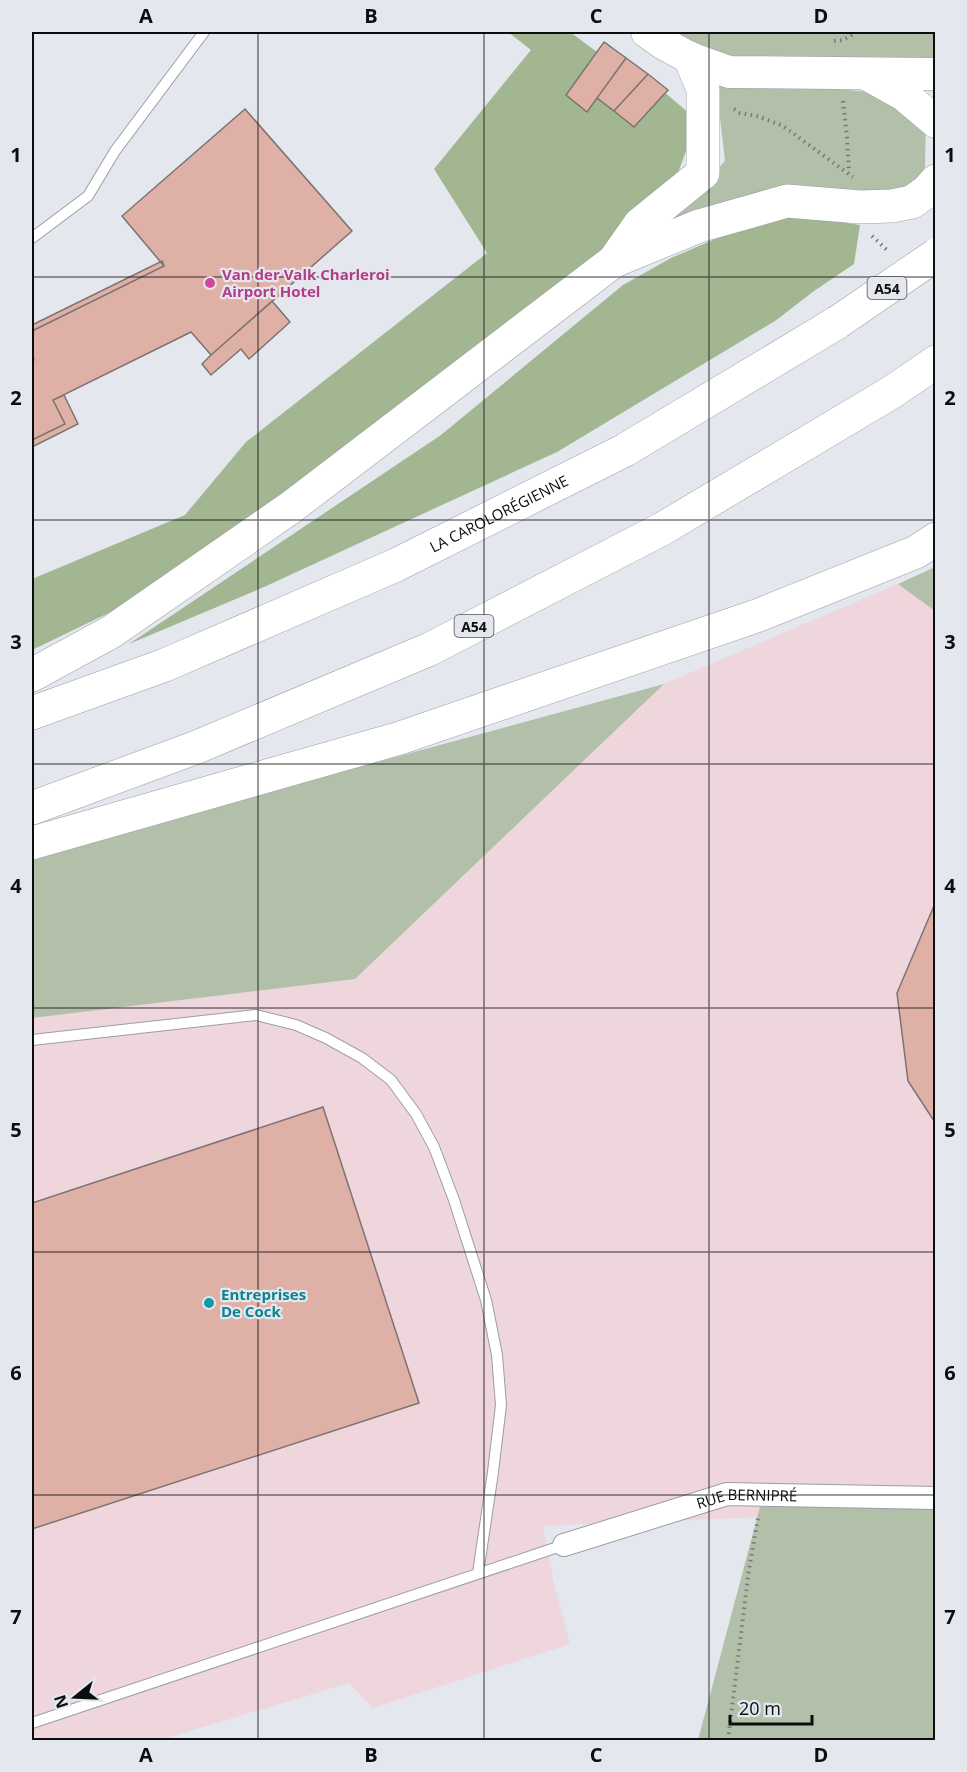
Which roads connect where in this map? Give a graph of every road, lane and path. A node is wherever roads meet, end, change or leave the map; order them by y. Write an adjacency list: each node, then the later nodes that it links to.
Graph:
1 (204, 32): 10 (lane)
2 (647, 32): 4 (main road)
3 (843, 40): 5 (path)
4 (690, 58): 5 (main road); 12 (highway)
5 (854, 73): 6 (main road); 7 (main road); 8 (path)
6 (936, 74)
7 (936, 122)
8 (849, 172)
9 (936, 180): 12 (highway)
10 (32, 238)
11 (936, 255): 16 (highway, LA CAROLORÉGIENNE / A54, bridge)
12 (614, 261): 15 (highway)
13 (936, 362): 17 (highway, A54)
14 (936, 539): 18 (highway)
15 (32, 675)
16 (32, 713)
17 (32, 808)
18 (32, 843)
19 (32, 1040): 23 (lane)
20 (762, 1495): 21 (street, RUE BERNIPRÉ); 22 (street, RUE BERNIPRÉ); 25 (path)
21 (936, 1498)
22 (564, 1545): 23 (lane)
23 (478, 1573): 24 (lane)
24 (32, 1723)
25 (728, 1740)

